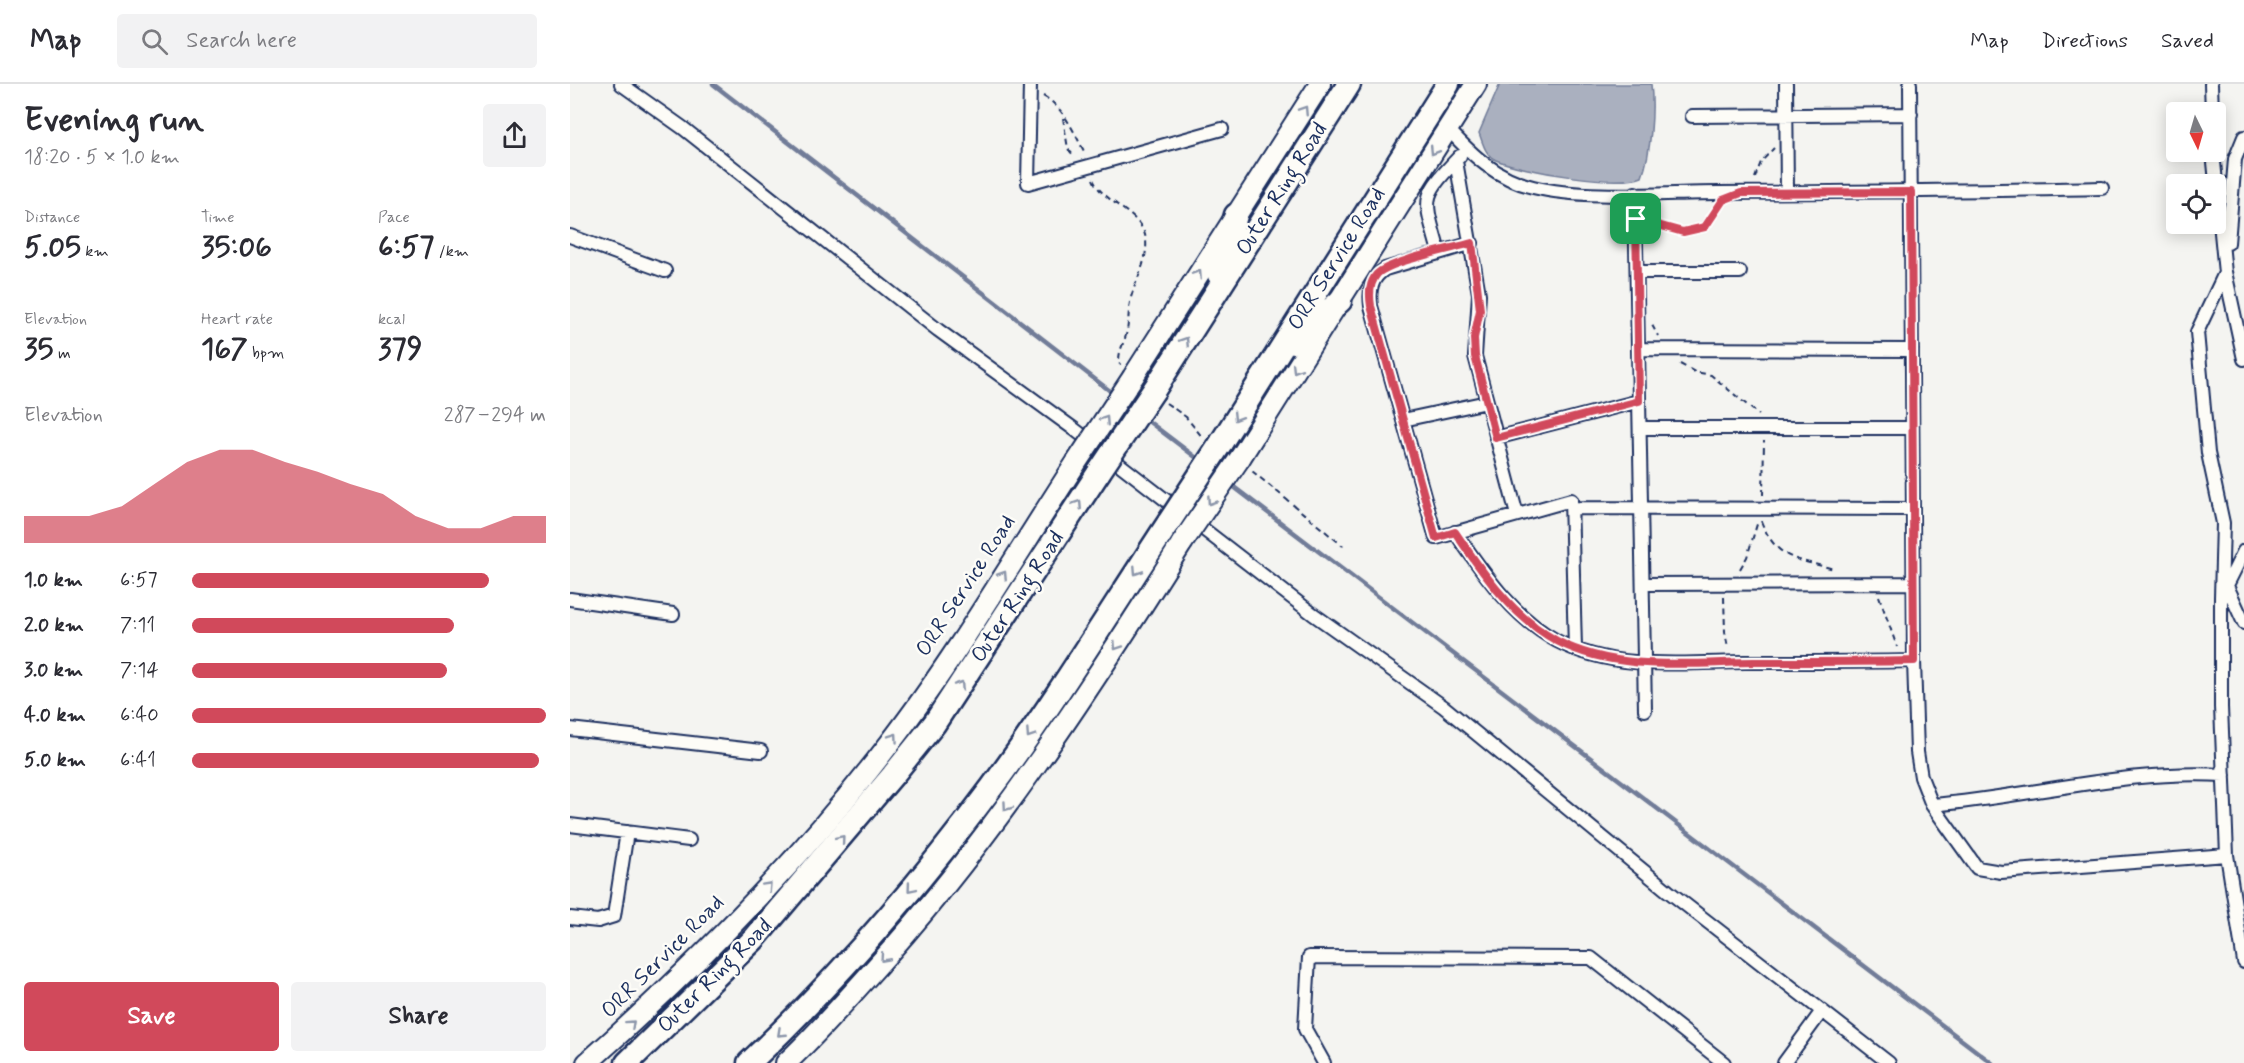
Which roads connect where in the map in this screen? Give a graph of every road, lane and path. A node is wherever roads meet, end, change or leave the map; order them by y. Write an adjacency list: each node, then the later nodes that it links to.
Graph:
1 (621, 84): 82 (street)
2 (1030, 84): 22 (street)
3 (1320, 84): 29 (main road, ORR Service Road, one-way to 3)
4 (1349, 84): 38 (highway, Outer Ring Road)
5 (1448, 84): 45 (highway)
6 (1476, 84): 16 (main road, ORR Service Road)
7 (1786, 84): 13 (street)
8 (1910, 84): 11 (street)
9 (2211, 84): 10 (street)
10 (2212, 102)
11 (1911, 114): 13 (street); 26 (street)
12 (1063, 115): 22 (path)
13 (1786, 115): 14 (street); 17 (street)
14 (1692, 116)
15 (1222, 129): 22 (street)
16 (1448, 129): 19 (street); 39 (main road, ORR Service Road, one-way to 39)
17 (1786, 137): 25 (street); 28 (path)
18 (2244, 137): 37 (street)
19 (1467, 149): 20 (street); 27 (street)
20 (1456, 161): 32 (street); 33 (street)
21 (2214, 162): 37 (street)
22 (1082, 168): 23 (path)
23 (1095, 183)
24 (2102, 188): 26 (street)
25 (1787, 192): 26 (street); 28 (street)
26 (1911, 192): 43 (street)
27 (1635, 193): 28 (street); 30 (street)
28 (1741, 193): 30 (path)
29 (1236, 215): 38 (highway); 83 (main road, ORR Service Road, one-way to 29, bridge)
30 (1636, 219): 35 (street)
31 (570, 236): 34 (street)
32 (1472, 243): 33 (street); 47 (street)
33 (1439, 252): 48 (street)
34 (665, 270)
35 (1637, 272): 36 (street); 41 (street)
36 (1740, 272)
37 (2225, 273): 44 (street); 63 (street)
38 (1212, 300): 84 (highway, Outer Ring Road, one-way to 38, bridge)
39 (1340, 301): 45 (highway); 86 (main road, ORR Service Road, one-way to 86, bridge)
40 (1647, 318): 42 (path)
41 (1638, 349): 42 (street); 46 (street)
42 (1666, 349): 43 (street); 50 (path)
43 (1912, 350): 51 (street)
44 (2244, 359)
45 (1273, 361): 85 (highway, one-way to 85, bridge)
46 (1639, 401): 49 (street); 52 (street)
47 (1487, 402): 48 (street); 52 (street)
48 (1403, 420): 58 (street)
49 (1640, 428): 50 (street); 53 (street)
50 (1763, 428): 51 (street); 55 (path)
51 (1912, 428): 56 (street)
52 (1496, 438): 57 (street)
53 (1641, 507): 54 (street); 55 (street); 62 (street)
54 (1571, 508): 57 (street); 67 (street)
55 (1761, 508): 56 (street); 60 (path)
56 (1913, 509): 61 (street)
57 (1517, 515): 58 (street)
58 (1455, 532): 67 (street)
59 (2244, 551): 63 (street)
60 (1730, 583): 61 (street); 62 (street); 70 (path)
61 (1913, 583): 68 (street)
62 (1643, 584): 69 (street)
63 (2224, 591): 66 (street); 74 (street)
64 (570, 599): 65 (street)
65 (673, 614)
66 (2244, 623)
67 (1575, 648): 69 (street)
68 (1914, 661): 70 (street); 75 (street)
69 (1644, 663): 70 (street); 71 (street)
70 (1726, 663)
71 (1645, 710)
72 (570, 729): 73 (street)
73 (761, 751)
74 (2224, 775): 75 (street); 79 (street)
75 (1932, 805): 79 (street)
76 (570, 825): 77 (street)
77 (627, 832): 78 (street); 80 (street)
78 (688, 840)
79 (2227, 855): 81 (street)
80 (570, 918)
81 (2244, 962)
82 (1821, 1011): 89 (street); 90 (street)
83 (587, 1063)
84 (627, 1063)
85 (749, 1063)
86 (786, 1063)
87 (1323, 1063): 88 (street)
88 (1724, 1063)
89 (1784, 1063)
90 (1889, 1063)

